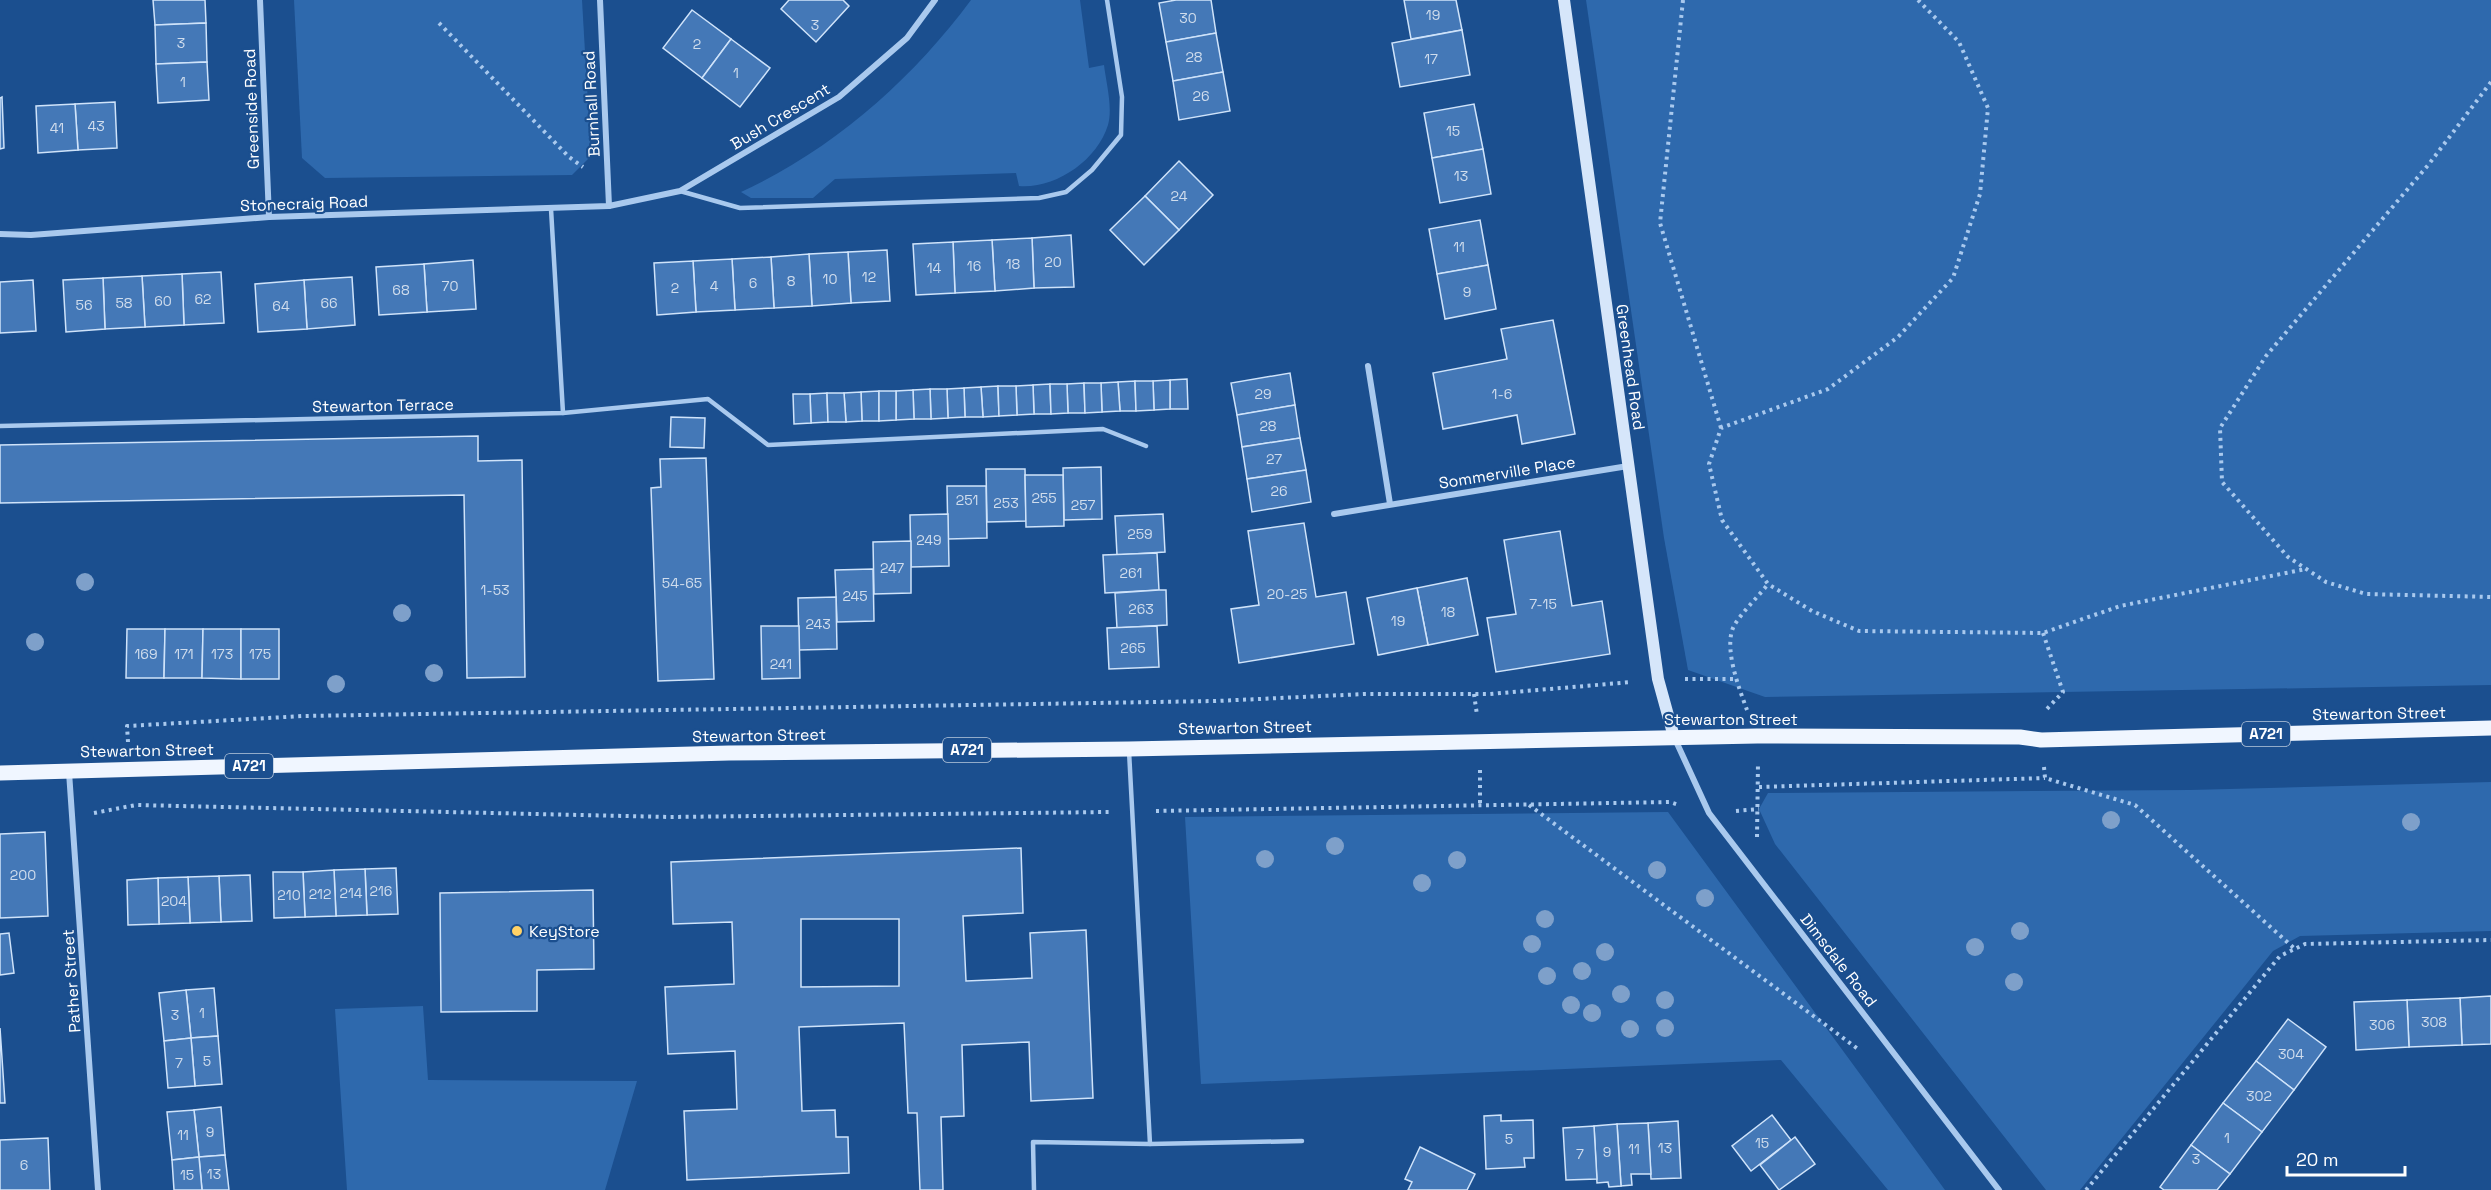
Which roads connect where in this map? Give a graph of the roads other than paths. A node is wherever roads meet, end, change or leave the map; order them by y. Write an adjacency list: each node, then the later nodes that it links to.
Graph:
1 (260, 0): 9 (street, Greenside Road)
2 (600, 0): 7 (street, Burnhall Road)
3 (935, 0): 6 (street, Bush Crescent)
4 (1107, 0): 6 (lane)
5 (1564, 0): 15 (street, Greenhead Road)
6 (680, 191): 7 (street, Bush Crescent)
7 (609, 206): 8 (street, Stonecraig Road)
8 (551, 209): 9 (street, Stonecraig Road); 12 (lane)
9 (269, 217): 10 (street, Stonecraig Road)
10 (0, 234)
11 (1368, 366): 16 (street)
12 (563, 413): 13 (lane, Stewarton Terrace); 14 (lane, Stewarton Terrace)
13 (0, 426)
14 (1146, 446)
15 (1628, 466): 16 (street, Sommerville Place); 19 (street, Greenhead Road)
16 (1390, 504): 17 (street, Sommerville Place)
17 (1334, 514)
18 (2491, 728): 19 (main road, Stewarton Street / A721)
19 (1674, 737): 20 (main road, Stewarton Street / A721); 27 (street, Dimsdale Road)
20 (1129, 748): 21 (main road, Stewarton Street / A721); 24 (lane)
21 (69, 770): 22 (main road, Stewarton Street / A721); 25 (street, Pather Street)
22 (0, 773)
23 (1302, 1141): 24 (lane)
24 (1150, 1144): 26 (lane)
25 (98, 1190)
26 (1034, 1190)
27 (1999, 1190)

